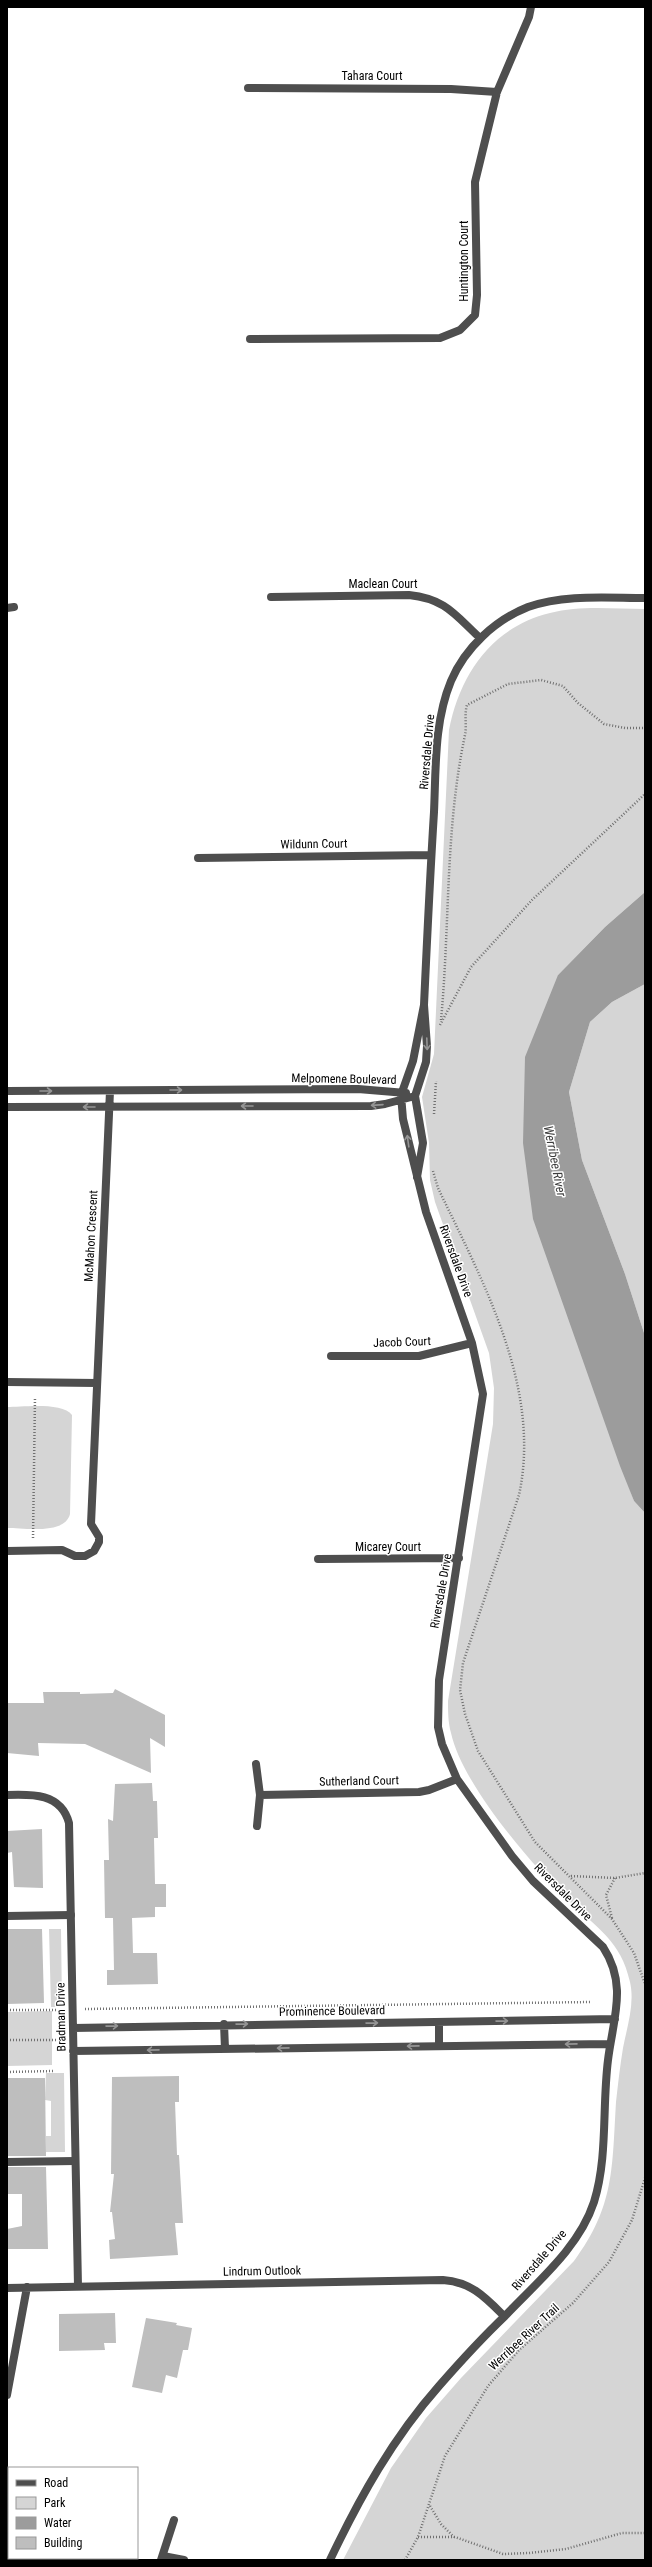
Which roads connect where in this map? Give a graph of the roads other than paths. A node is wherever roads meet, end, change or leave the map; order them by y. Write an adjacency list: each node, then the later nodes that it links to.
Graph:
1 (531, 7): 3 (street, Huntington Court)
2 (248, 88): 3 (street, Tahara Court)
3 (497, 92): 4 (street, Huntington Court)
4 (250, 339)
5 (271, 597): 7 (street, Maclean Court)
6 (645, 598): 7 (street, Riversdale Drive)
7 (480, 638): 8 (street, Riversdale Drive)
8 (431, 855): 9 (street, Wildunn Court); 10 (street, Riversdale Drive)
9 (198, 858)
10 (424, 1005): 13 (street, Riversdale Drive); 14 (street, Riversdale Drive, one-way to 14)
11 (7, 1091): 12 (street, Melpomene Boulevard, one-way to 12)
12 (110, 1091): 13 (street, Melpomene Boulevard, one-way to 13); 16 (street, McMahon Crescent)
13 (401, 1096): 14 (street, Melpomene Boulevard); 16 (street, Melpomene Boulevard, one-way to 16); 17 (street, Riversdale Drive, one-way to 13)
14 (415, 1096): 17 (street, Riversdale Drive)
15 (7, 1107): 16 (street, Melpomene Boulevard, one-way to 15)
16 (109, 1107): 21 (street, McMahon Crescent)
17 (417, 1178): 18 (street, Riversdale Drive)
18 (472, 1343): 19 (street, Jacob Court); 23 (street, Riversdale Drive)
19 (331, 1356)
20 (7, 1382): 21 (street)
21 (96, 1383): 22 (street, McMahon Crescent)
22 (7, 1551)
23 (459, 1558): 24 (street, Micarey Court); 26 (street, Riversdale Drive)
24 (318, 1559)
25 (256, 1764): 28 (street)
26 (457, 1779): 28 (street, Sutherland Court); 32 (street, Riversdale Drive)
27 (7, 1795): 30 (street, Bradman Drive)
28 (260, 1795): 29 (street)
29 (258, 1826)
30 (71, 1915): 31 (street); 35 (street, Bradman Drive)
31 (7, 1916)
32 (615, 2019): 33 (street, Prominence Boulevard, one-way to 32); 36 (street, Riversdale Drive)
33 (439, 2022): 34 (street, Prominence Boulevard, one-way to 33); 37 (street)
34 (224, 2024): 35 (street, Prominence Boulevard, one-way to 34); 38 (street)
35 (73, 2028): 39 (street, Bradman Drive)
36 (610, 2044): 37 (street, one-way to 37); 45 (street, Riversdale Drive)
37 (439, 2046): 38 (street, one-way to 38)
38 (225, 2049): 39 (street, one-way to 39)
39 (73, 2051): 40 (street, Bradman Drive)
40 (75, 2161): 41 (street); 42 (street, Bradman Drive)
41 (7, 2162)
42 (78, 2286): 43 (street, Lindrum Outlook); 45 (street, Lindrum Outlook)
43 (27, 2287): 44 (street, Lindrum Outlook); 46 (street)
44 (7, 2288)
45 (504, 2316): 50 (street, Riversdale Drive)
46 (7, 2395)
47 (174, 2520): 48 (street)
48 (162, 2558): 49 (street)
49 (184, 2560)
50 (330, 2560)

